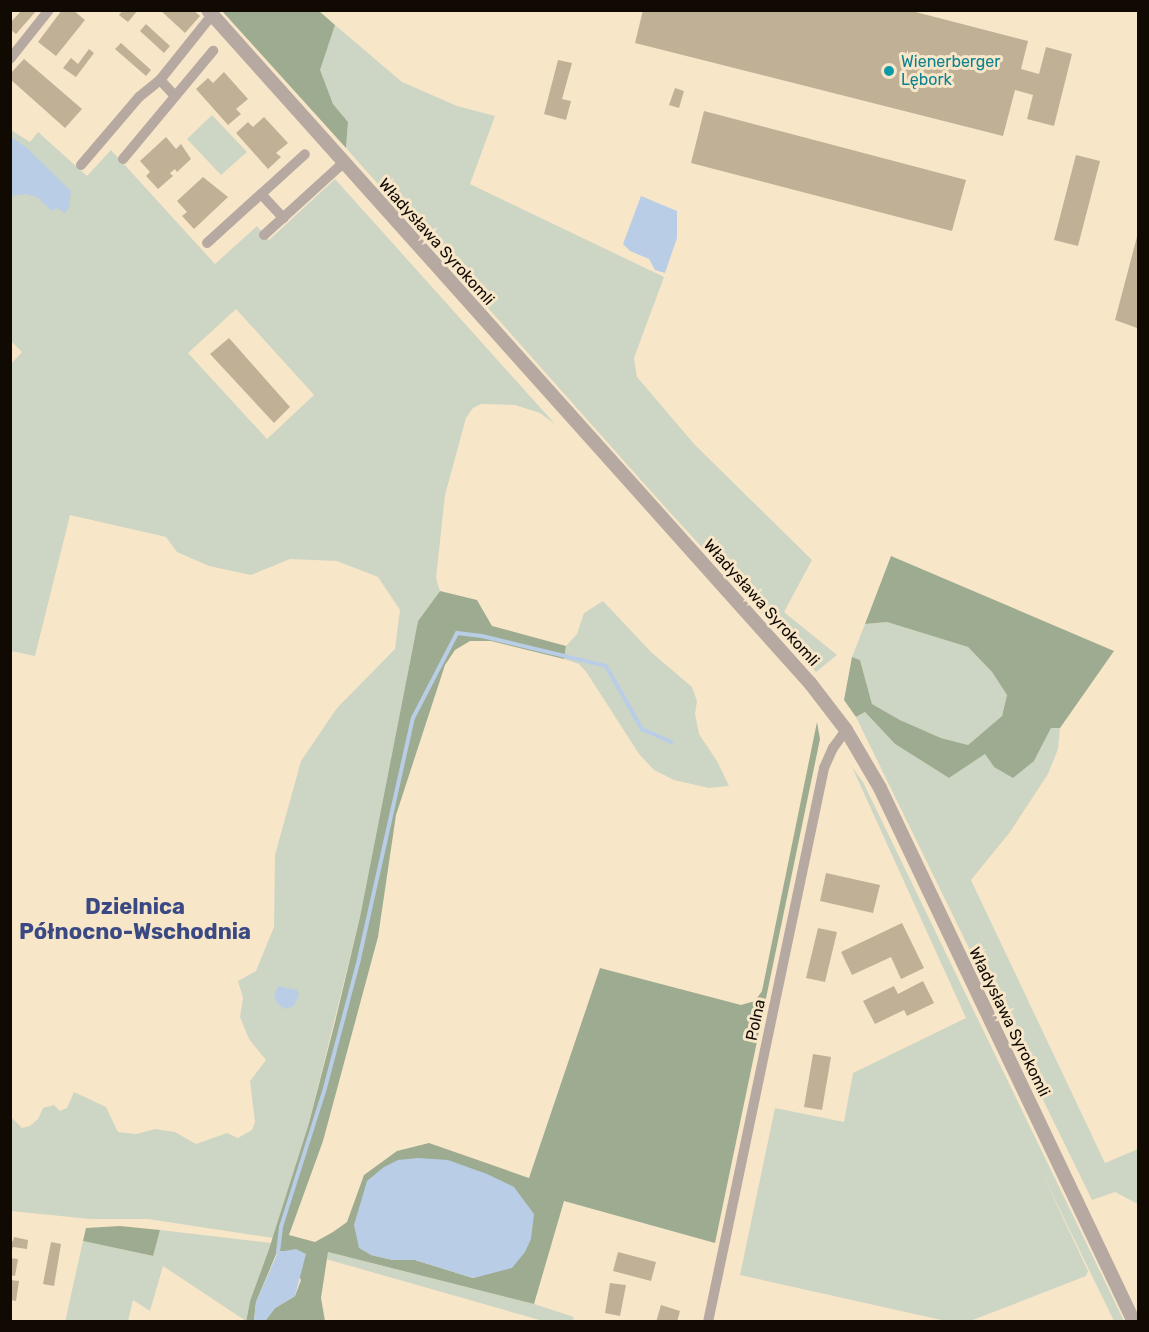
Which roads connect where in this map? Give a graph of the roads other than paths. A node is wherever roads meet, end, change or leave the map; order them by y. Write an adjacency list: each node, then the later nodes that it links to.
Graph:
1 (49, 10): 4 (street)
2 (210, 13): 5 (street); 9 (street, Władysława Syrokomli)
3 (213, 51): 6 (street)
4 (10, 59)
5 (160, 80): 6 (street); 10 (street)
6 (176, 96): 8 (street)
7 (305, 154): 11 (street)
8 (123, 159)
9 (343, 163): 12 (street); 15 (street, Władysława Syrokomli)
10 (81, 165)
11 (261, 194): 12 (street); 14 (street)
12 (283, 218): 13 (street)
13 (264, 235)
14 (207, 243)
15 (846, 730): 16 (street, Polna); 17 (street, Władysława Syrokomli)
16 (708, 1322)
17 (1134, 1322)

